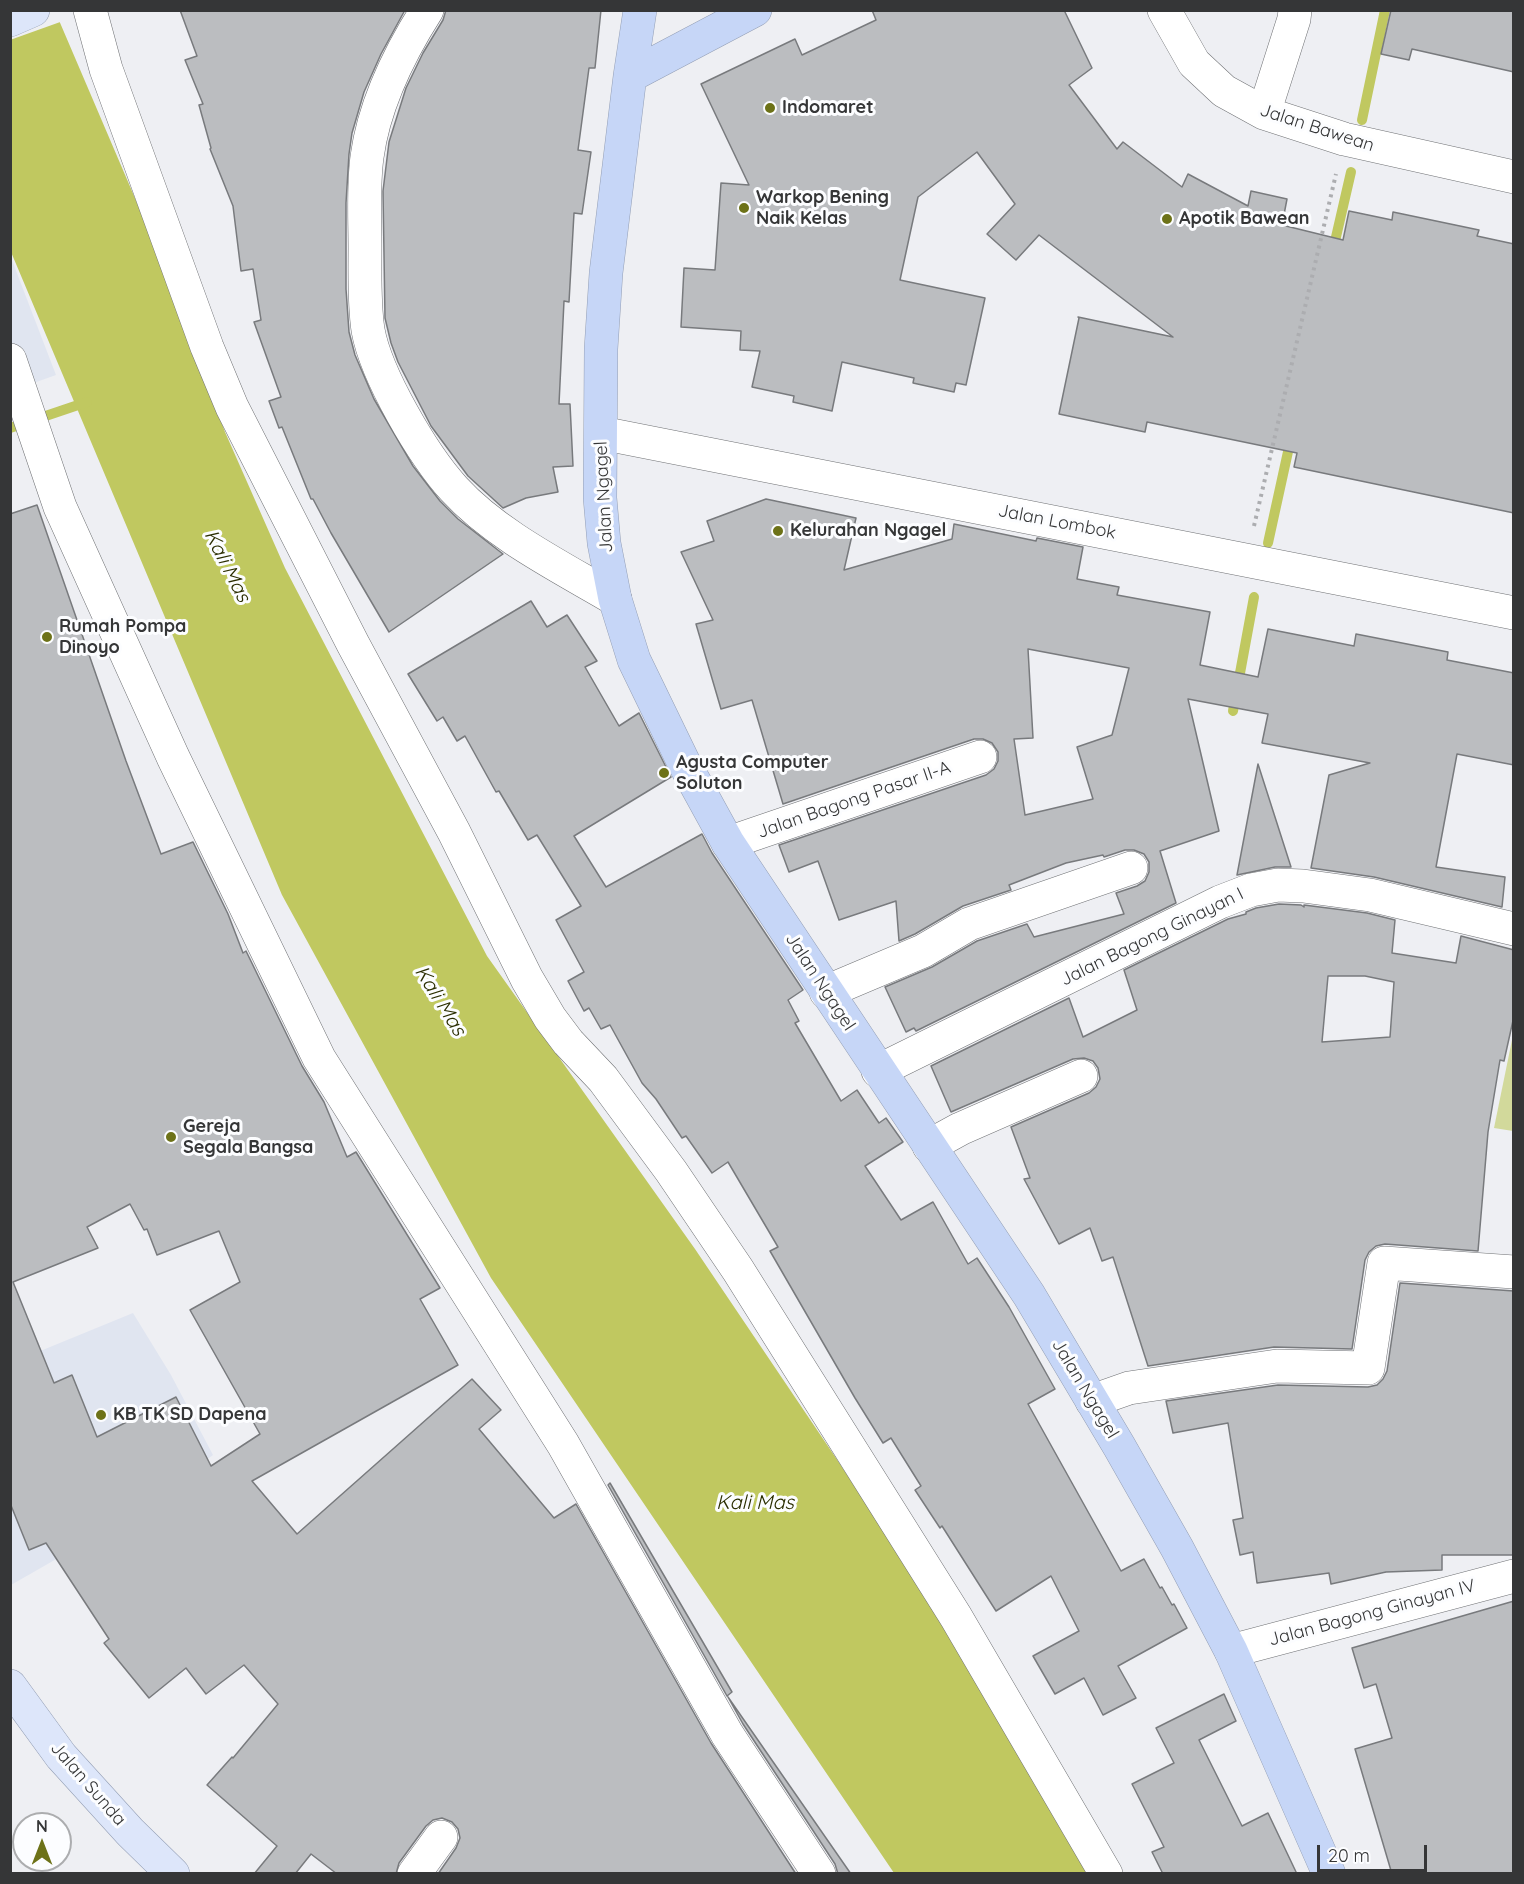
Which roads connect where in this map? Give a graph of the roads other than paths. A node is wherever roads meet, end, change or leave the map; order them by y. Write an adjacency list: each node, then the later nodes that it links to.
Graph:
1 (33, 10): 8 (main road)
2 (90, 10): 33 (street)
3 (427, 10): 14 (street)
4 (640, 10): 9 (highway, Jalan Ngagel)
5 (755, 10): 9 (highway)
6 (1164, 10): 10 (street, Jalan Bawean)
7 (1294, 10): 10 (street)
8 (10, 20)
9 (630, 75): 13 (highway, Jalan Ngagel)
10 (1264, 113): 11 (street, Jalan Bawean)
11 (1514, 177)
12 (10, 360): 32 (street)
13 (601, 433): 14 (highway, Jalan Ngagel); 15 (street, Jalan Lombok)
14 (615, 599): 17 (highway, Jalan Ngagel)
15 (1514, 613)
16 (980, 757): 17 (street, Jalan Bagong Pasar II-A)
17 (728, 843): 20 (highway, Jalan Ngagel)
18 (1131, 868): 20 (street)
19 (1514, 929): 21 (street, Jalan Bagong Ginayan I)
20 (826, 992): 21 (highway, Jalan Ngagel)
21 (878, 1071): 23 (highway, Jalan Ngagel)
22 (1082, 1076): 23 (street)
23 (929, 1146): 25 (highway, Jalan Ngagel)
24 (1514, 1272): 25 (street)
25 (1092, 1401): 27 (highway, Jalan Ngagel)
26 (1514, 1576): 27 (street, Jalan Bagong Ginayan IV)
27 (1231, 1651): 34 (highway, Jalan Ngagel)
28 (10, 1686): 30 (main road, Jalan Sunda)
29 (441, 1837): 31 (street)
30 (173, 1874)
31 (414, 1874)
32 (819, 1874)
33 (1106, 1874)
34 (1329, 1874)

